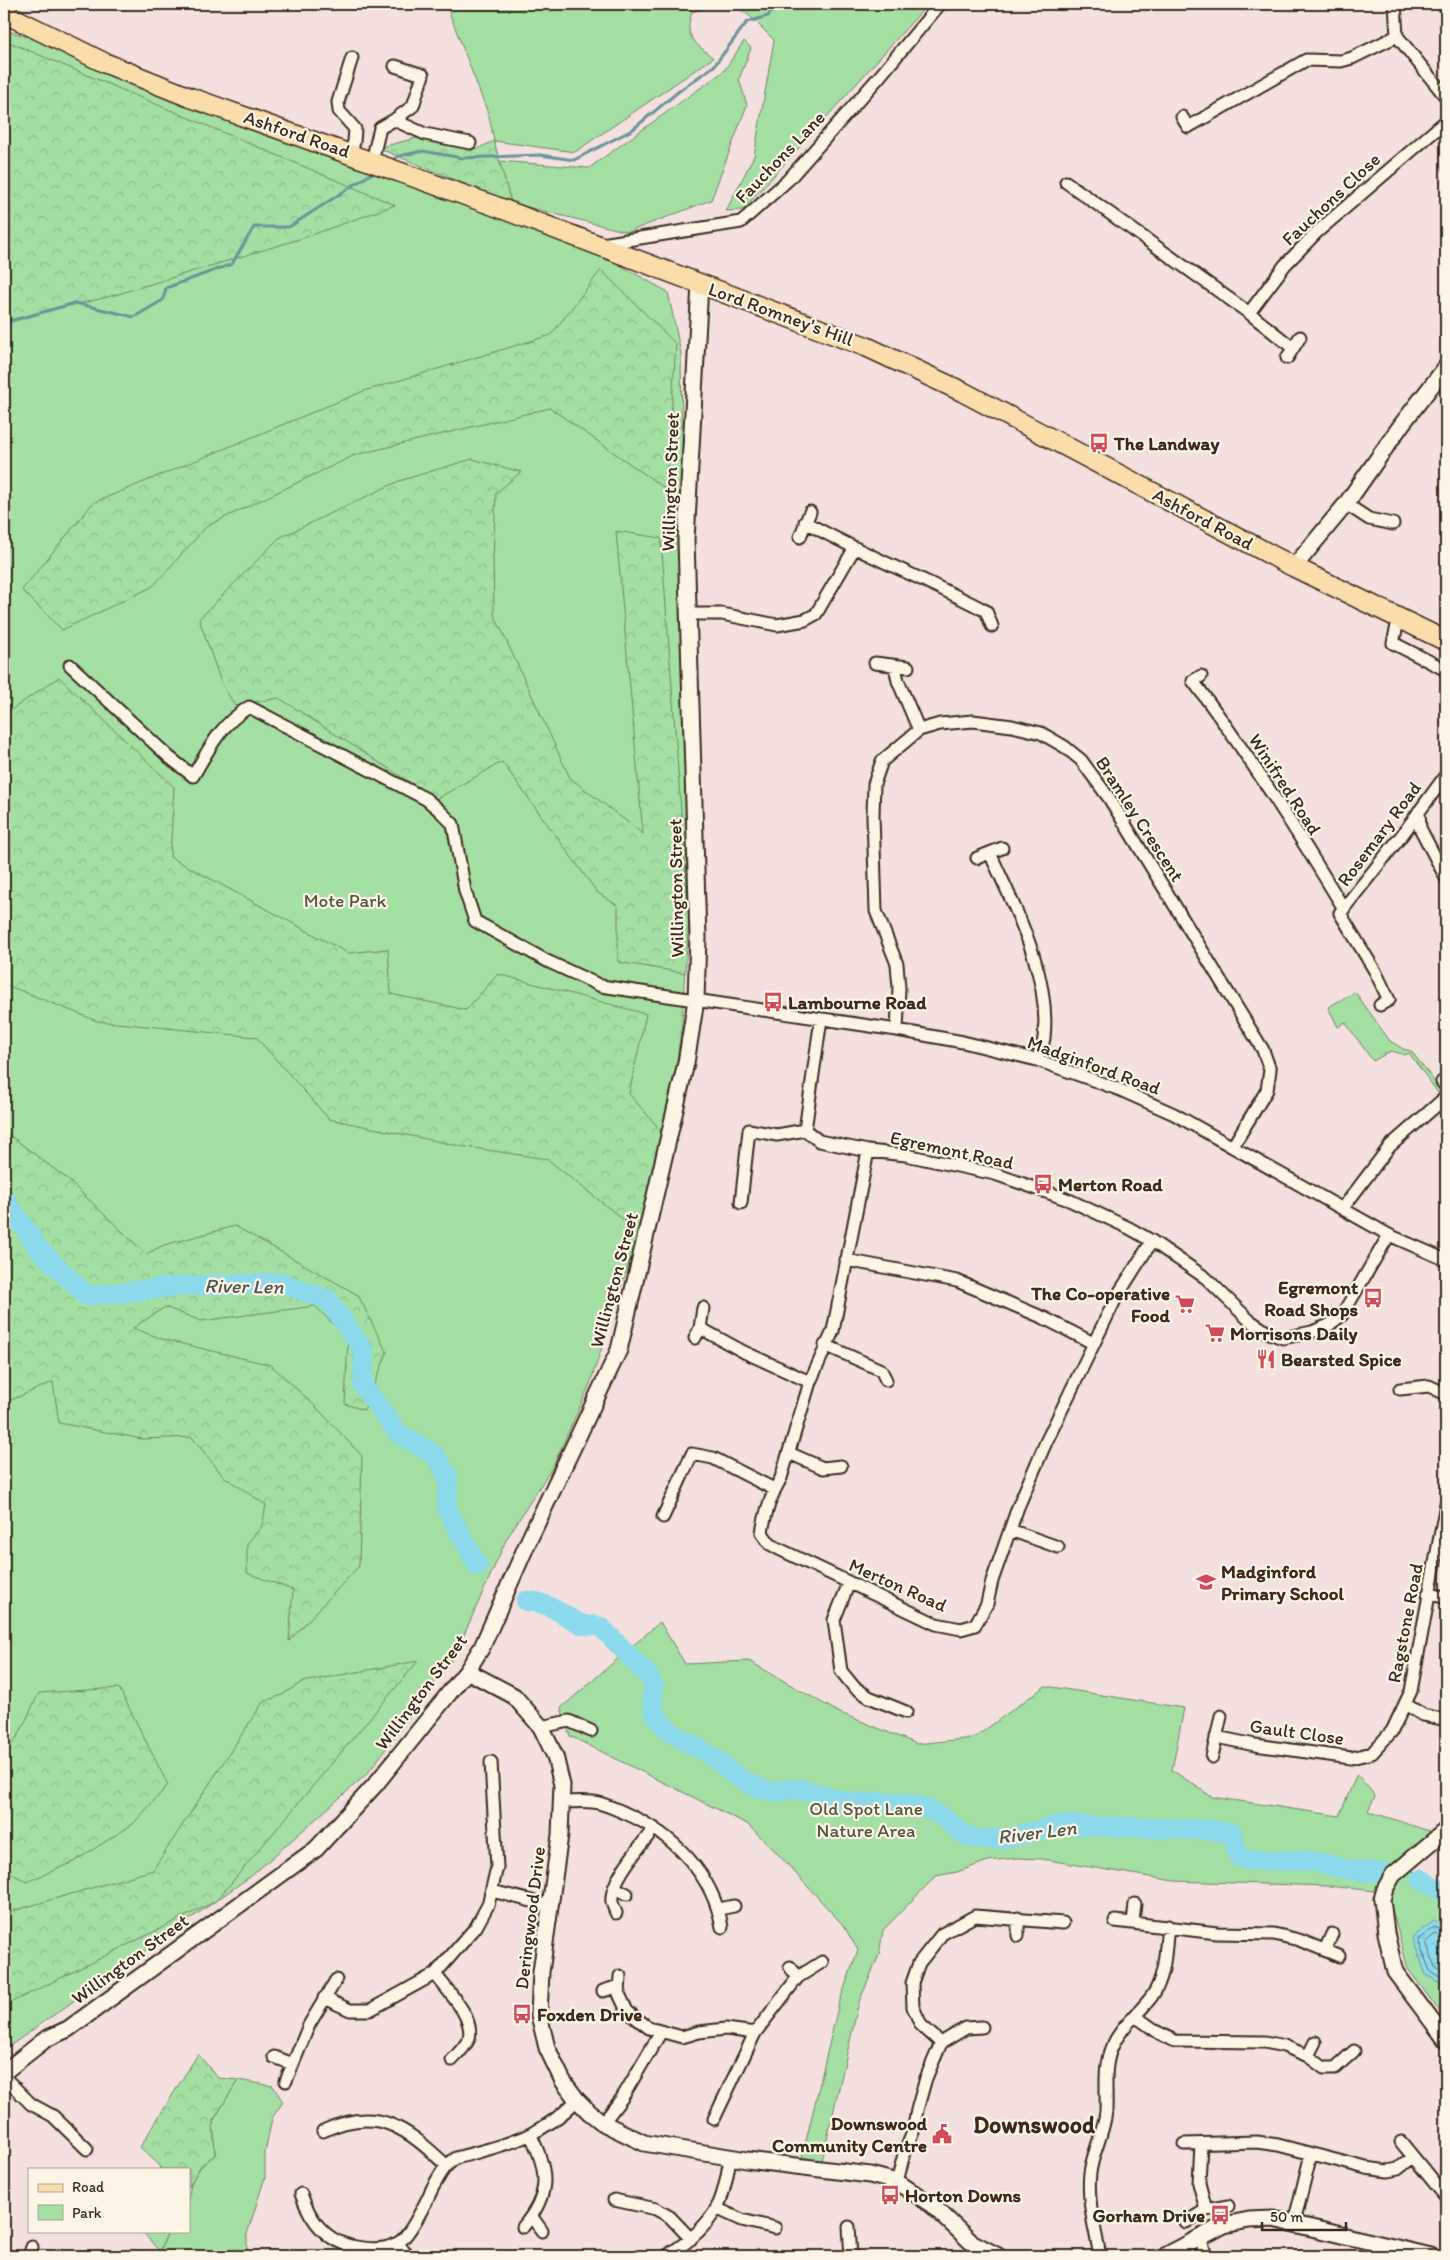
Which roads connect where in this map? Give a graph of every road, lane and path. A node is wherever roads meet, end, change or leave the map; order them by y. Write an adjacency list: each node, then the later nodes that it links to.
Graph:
1 (940, 4): 15 (street, Fauchons Lane)
2 (1395, 4): 4 (street)
3 (4, 13): 12 (main road, Ashford Road)
4 (1396, 36): 7 (street); 8 (street)
5 (352, 58): 12 (street)
6 (395, 66): 9 (street)
7 (1446, 97)
8 (1182, 117)
9 (394, 120): 11 (street); 13 (street)
10 (1446, 121): 17 (street, Fauchons Close)
11 (470, 143)
12 (350, 153): 13 (main road, Ashford Road)
13 (372, 161): 15 (main road, Ashford Road)
14 (1067, 181): 17 (street)
15 (595, 246): 16 (main road, Lord Romney's Hill)
16 (700, 284): 20 (main road, Lord Romney's Hill); 26 (street, Willington Street)
17 (1249, 313): 18 (street)
18 (1300, 337)
19 (1446, 367): 21 (street)
20 (963, 392): 25 (main road, Ashford Road)
21 (1346, 504): 22 (street); 25 (street)
22 (1393, 524)
23 (800, 537): 24 (street)
24 (854, 549): 26 (street); 28 (street)
25 (1294, 567): 27 (main road, Ashford Road)
26 (690, 614): 44 (street, Willington Street)
27 (1399, 618): 29 (main road, Ashford Road); 34 (street)
28 (992, 626)
29 (1446, 640)
30 (875, 663): 32 (street)
31 (70, 665): 44 (street, Madginford Road)
32 (895, 666): 33 (street); 36 (street)
33 (908, 667)
34 (1446, 670)
35 (1197, 679): 43 (street, Winifred Road)
36 (918, 730): 47 (street, Bramley Crescent); 51 (street, Bramley Crescent)
37 (1446, 775): 38 (street, Rosemary Road)
38 (1419, 811): 42 (street); 43 (street, Rosemary Road)
39 (1002, 848): 40 (street)
40 (990, 853): 41 (street); 48 (street)
41 (978, 858)
42 (1446, 878)
43 (1342, 911): 45 (street, Winifred Road)
44 (696, 1000): 46 (street, Madginford Road); 76 (street, Willington Street)
45 (1380, 1005)
46 (820, 1019): 47 (street, Madginford Road); 50 (street)
47 (896, 1030): 48 (street, Madginford Road)
48 (1037, 1060): 51 (street, Madginford Road)
49 (1446, 1097): 54 (street)
50 (805, 1130): 52 (street, Egremont Road); 53 (street)
51 (1233, 1146): 54 (street, Madginford Road)
52 (868, 1151): 56 (street, Egremont Road); 57 (street, Merton Road)
53 (741, 1203)
54 (1343, 1208): 55 (street, Madginford Road)
55 (1389, 1235): 56 (street, Egremont Road); 58 (street, Madginford Road)
56 (1152, 1242): 60 (street, Merton Road)
57 (846, 1260): 60 (street); 61 (street, Merton Road)
58 (1446, 1260)
59 (703, 1308): 63 (street)
60 (1093, 1343): 71 (street, Merton Road)
61 (825, 1345): 62 (street); 63 (street, Merton Road)
62 (886, 1380)
63 (810, 1382): 66 (street, Merton Road)
64 (1400, 1389): 65 (street)
65 (1446, 1394)
66 (789, 1453): 67 (street); 68 (street, Merton Road)
67 (841, 1466)
68 (774, 1489): 70 (street); 73 (street, Merton Road)
69 (1446, 1504): 74 (street, Ragstone Road)
70 (663, 1518)
71 (1010, 1530): 72 (street); 73 (street, Merton Road)
72 (1058, 1547)
73 (849, 1583): 78 (street)
74 (1428, 1594): 75 (street); 77 (street, Ragstone Road)
75 (1446, 1597)
76 (466, 1671): 81 (street, Deringwood Drive); 126 (street, Willington Street)
77 (1405, 1704): 80 (street, Ragstone Road); 83 (street, Gault Close)
78 (906, 1712)
79 (1221, 1716): 83 (street)
80 (1446, 1720)
81 (541, 1727): 82 (street); 86 (street, Deringwood Drive)
82 (591, 1731)
83 (1216, 1737): 84 (street)
84 (1212, 1757)
85 (491, 1762): 90 (street)
86 (562, 1802): 87 (street); 93 (street, Deringwood Drive)
87 (654, 1828): 89 (street); 95 (street)
88 (1446, 1830): 118 (street)
89 (615, 1888): 91 (street); 96 (street)
90 (492, 1891): 93 (street); 109 (street)
91 (627, 1894)
92 (1134, 1904): 99 (street)
93 (551, 1906): 129 (street, Deringwood Drive)
94 (734, 1906): 95 (street)
95 (719, 1909): 102 (street)
96 (616, 1913)
97 (1018, 1918): 100 (street); 104 (street); 120 (street)
98 (1115, 1921): 99 (street)
99 (1133, 1922): 101 (street)
100 (1063, 1923)
101 (1168, 1926): 105 (street); 114 (street)
102 (722, 1927)
103 (1332, 1934): 105 (street)
104 (1018, 1936)
105 (1324, 1950): 106 (street)
106 (1339, 1956)
107 (822, 1962): 110 (street)
108 (790, 1967): 110 (street)
109 (435, 1974): 113 (street); 123 (street)
110 (798, 1977): 117 (street)
111 (336, 1980): 113 (street)
112 (603, 1991): 116 (street)
113 (324, 1998): 125 (street)
114 (1135, 2016): 124 (street); 165 (street)
115 (982, 2027): 120 (street)
116 (661, 2032): 117 (street); 131 (street)
117 (755, 2033): 130 (street)
118 (1446, 2040)
119 (1315, 2042): 124 (street)
120 (941, 2043): 142 (street)
121 (1354, 2051): 124 (street)
122 (274, 2056): 125 (street)
123 (461, 2056)
124 (1308, 2056)
125 (293, 2064): 128 (street)
126 (4, 2072)
127 (4, 2077): 137 (street)
128 (286, 2081)
129 (577, 2100): 131 (street, Deringwood Drive); 133 (street)
130 (714, 2119)
131 (604, 2123): 140 (street, Deringwood Drive)
132 (323, 2131): 141 (street)
133 (531, 2136): 141 (street); 151 (street)
134 (1401, 2142): 139 (street)
135 (1184, 2144): 136 (street)
136 (1201, 2144): 138 (street); 150 (street)
137 (87, 2149)
138 (1312, 2154): 139 (street); 153 (street)
139 (1413, 2156): 145 (street)
140 (730, 2158): 142 (street, Deringwood Drive); 149 (street)
141 (446, 2165): 160 (street)
142 (897, 2182): 164 (street, Deringwood Drive)
143 (628, 2190): 147 (street)
144 (301, 2194): 160 (street)
145 (1446, 2197)
146 (614, 2200): 147 (street)
147 (627, 2202): 159 (street)
148 (1228, 2206): 150 (street)
149 (718, 2209): 156 (street); 159 (street)
150 (1206, 2210): 152 (street)
151 (532, 2217): 154 (street); 157 (street)
152 (1186, 2222)
153 (1294, 2223): 158 (street); 168 (street)
154 (523, 2227)
155 (849, 2227): 163 (street)
156 (775, 2228)
157 (542, 2231)
158 (1200, 2237): 166 (street); 167 (street)
159 (691, 2239): 162 (street)
160 (398, 2244): 161 (street)
161 (408, 2256)
162 (667, 2256)
163 (851, 2256)
164 (998, 2256)
165 (1100, 2256)
166 (1165, 2256)
167 (1206, 2256)
168 (1431, 2256)

